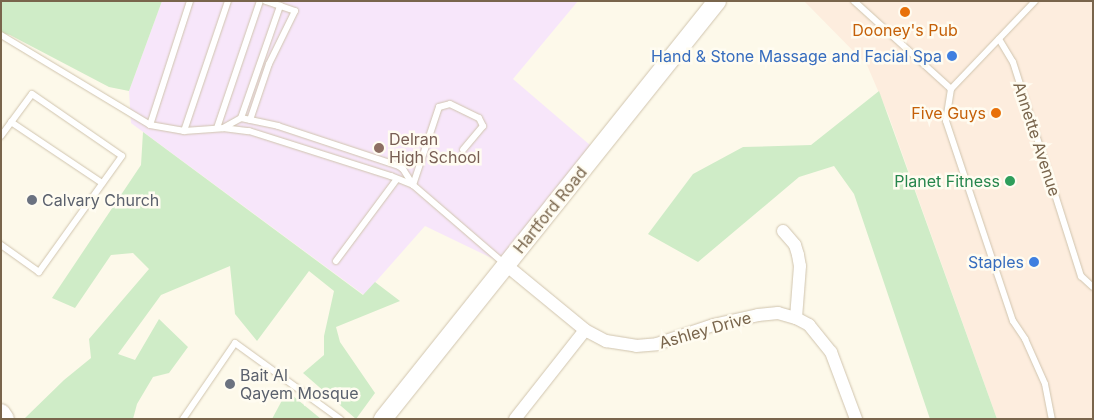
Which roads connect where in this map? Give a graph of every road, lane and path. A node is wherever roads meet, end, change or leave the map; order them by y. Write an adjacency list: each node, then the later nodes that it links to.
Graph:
1 (190, 1): 15 (lane)
2 (228, 1): 17 (lane)
3 (260, 1): 16 (lane)
4 (266, 1): 8 (lane)
5 (717, 1): 26 (main road, Hartford Road)
6 (854, 1): 11 (lane)
7 (1035, 1): 10 (lane)
8 (280, 6): 12 (lane); 13 (lane)
9 (1, 35): 15 (lane)
10 (999, 40): 11 (lane); 27 (lane, Annette Avenue)
11 (952, 88): 37 (lane)
12 (241, 118): 13 (lane); 16 (lane)
13 (250, 120): 22 (lane)
14 (12, 122): 18 (lane); 21 (lane); 21 (lane)
15 (150, 125): 17 (lane)
16 (220, 128): 17 (lane); 20 (lane)
17 (184, 131)
18 (1, 136)
19 (463, 150): 22 (lane)
20 (397, 179): 22 (lane); 25 (lane)
21 (102, 183): 24 (lane)
22 (413, 185): 26 (lane)
23 (783, 231): 28 (street)
24 (1, 245)
25 (336, 261)
26 (506, 265): 29 (street, Ashley Drive); 34 (main road, Hartford Road)
27 (1093, 287)
28 (796, 318): 29 (street, Ashley Drive); 36 (street, Ashley Drive)
29 (585, 330): 35 (street)
30 (1, 413): 31 (main road)
31 (5, 419)
32 (183, 419): 33 (lane)
33 (340, 419)
34 (383, 419)
35 (515, 419)
36 (856, 419)
37 (1052, 419)

